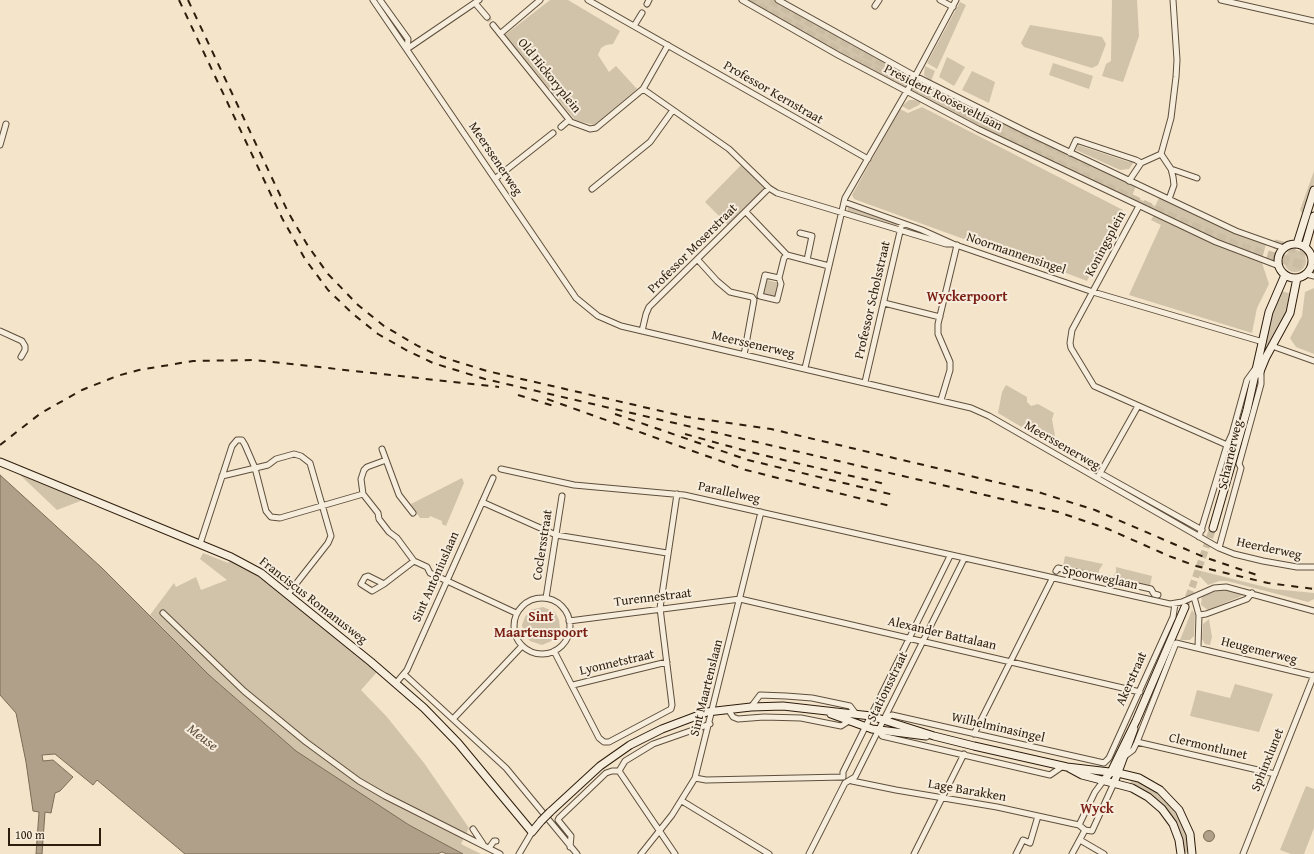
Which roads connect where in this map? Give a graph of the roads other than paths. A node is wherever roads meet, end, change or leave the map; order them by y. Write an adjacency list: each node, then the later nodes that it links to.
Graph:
1 (373, 0): 23 (street, Meerssenerweg)
2 (380, 0): 23 (street, Meerssenerweg)
3 (540, 0): 21 (street, Old Hickoryplein)
4 (588, 0): 20 (street)
5 (742, 0): 26 (street, President Rooseveltlaan)
6 (778, 0): 24 (street, President Rooseveltlaan)
7 (879, 0): 14 (street)
8 (940, 0): 15 (street)
9 (956, 0): 15 (street)
10 (1173, 0): 34 (street)
11 (1222, 0): 13 (street)
12 (477, 1): 17 (street); 23 (street)
13 (1233, 1): 18 (street)
14 (875, 6)
15 (953, 7): 24 (street)
16 (642, 13): 20 (street)
17 (487, 17)
18 (1314, 21)
19 (493, 25): 21 (street, Old Hickoryplein)
20 (634, 26): 22 (street)
21 (500, 34): 28 (street, Old Hickoryplein)
22 (668, 45): 25 (street, Old Hickoryplein); 35 (street, Professor Kernstraat)
23 (407, 49): 38 (street, Meerssenerweg)
24 (915, 76): 26 (street); 33 (street, President Rooseveltlaan)
25 (643, 89): 27 (street, Noormannensingel); 28 (street, Old Hickoryplein)
26 (906, 92): 35 (street); 46 (street, President Rooseveltlaan)
27 (673, 110): 41 (street, Noormannensingel); 42 (street)
28 (569, 120): 30 (street)
29 (6, 124): 32 (street)
30 (561, 127)
31 (553, 133): 38 (street)
32 (0, 145)
33 (1070, 153): 36 (street); 40 (street, President Rooseveltlaan)
34 (1161, 154): 36 (street); 37 (street)
35 (868, 159): 45 (street)
36 (1142, 163): 40 (street)
37 (1171, 169): 39 (street); 44 (street)
38 (496, 178): 72 (street, Meerssenerweg)
39 (1197, 178)
40 (1129, 181): 44 (street, President Rooseveltlaan)
41 (769, 188): 47 (street, Professor Moserstraat); 48 (street, Noormannensingel)
42 (592, 189)
43 (1314, 190): 53 (street)
44 (1169, 199): 56 (street)
45 (844, 202): 48 (street); 50 (street, Noormannensingel)
46 (1138, 206): 62 (street, Koningsplein); 68 (street, Koningsplein)
47 (746, 212): 57 (street); 59 (street, Professor Moserstraat)
48 (841, 212): 51 (street, Noormannensingel); 61 (street)
49 (1314, 216): 55 (street)
50 (902, 223): 51 (street, Professor Scholsstraat); 54 (street, Noormannensingel)
51 (900, 230): 54 (street, Noormannensingel); 69 (street, Professor Scholsstraat)
52 (800, 233): 60 (street)
53 (1297, 244): 55 (street); 56 (street)
54 (955, 245): 68 (street, Noormannensingel); 70 (street)
55 (1305, 247): 58 (street)
56 (1284, 248): 62 (street)
57 (787, 255): 60 (street); 66 (street)
58 (1312, 256): 63 (street)
59 (698, 260): 72 (street, Professor Moserstraat); 75 (street)
60 (807, 260): 61 (street)
61 (829, 266): 79 (street)
62 (1279, 266): 64 (street)
63 (1306, 274): 65 (street); 67 (street)
64 (1285, 275): 67 (street); 73 (street, Scharnerweg)
65 (1314, 276)
66 (779, 278): 66 (street)
67 (1297, 278): 74 (street, Scharnerweg)
68 (1093, 292): 73 (street, Koningsplein); 82 (street)
69 (884, 302): 70 (street); 80 (street, Professor Scholsstraat)
70 (940, 317): 81 (street)
71 (0, 331): 76 (street)
72 (642, 331): 75 (street, Meerssenerweg)
73 (1263, 342): 78 (street, Scharnerweg)
74 (1272, 346): 77 (street); 78 (street, Scharnerweg)
75 (744, 354): 79 (street, Meerssenerweg)
76 (21, 357)
77 (1314, 361)
78 (1259, 367): 83 (street, Scharnerweg); 100 (street, Scharnerweg); 105 (street, Scharnerweg)
79 (805, 368): 80 (street, Meerssenerweg)
80 (866, 382): 81 (street, Meerssenerweg)
81 (941, 400): 92 (street, Meerssenerweg)
82 (1138, 406): 83 (street); 89 (street)
83 (1227, 445): 101 (street, Scharnerweg)
84 (382, 449): 85 (street)
85 (386, 460): 93 (street); 99 (street)
86 (0, 462): 104 (street, Franciscus Romanusweg)
87 (255, 468): 90 (street); 90 (street); 97 (street); 97 (street)
88 (501, 469): 94 (street, Parallelweg)
89 (1100, 473): 92 (street); 101 (street, Meerssenerweg)
90 (222, 476): 104 (street)
91 (493, 478): 96 (street, Sint Antoniuslaan)
92 (1096, 479): 103 (street, Meerssenerweg)
93 (363, 494): 97 (street); 109 (street)
94 (677, 494): 98 (street, Parallelweg); 106 (street)
95 (562, 496): 102 (street, Coclersstraat)
96 (482, 502): 102 (street); 113 (street, Sint Antoniuslaan)
97 (322, 506): 116 (street)
98 (761, 512): 107 (street, Parallelweg); 120 (street, Sint Maartenslaan)
99 (413, 514)
100 (1214, 528)
101 (1202, 530): 103 (street, Scharnerweg)
102 (556, 535): 106 (street); 119 (street, Coclersstraat)
103 (1199, 537): 105 (street, Heerderweg)
104 (200, 544): 116 (street, Franciscus Romanusweg)
105 (1219, 548): 110 (street, Heerderweg)
106 (667, 552): 123 (street)
107 (950, 556): 108 (street, Parallelweg); 129 (street, Stationsstraat)
108 (964, 559): 112 (street, Spoorweglaan); 130 (street, Stationsstraat)
109 (414, 561): 113 (street); 114 (street)
110 (1314, 567)
111 (1056, 571): 117 (street)
112 (1052, 579): 121 (street, Spoorweglaan); 136 (street)
113 (447, 580): 126 (street); 137 (street, Sint Antoniuslaan)
114 (384, 584)
115 (1252, 593): 118 (street, Spoorweglaan); 124 (street, Spoorweglaan); 127 (street)
116 (288, 594): 139 (street, Franciscus Romanusweg)
117 (1158, 596)
118 (1194, 597): 121 (street, Spoorweglaan); 127 (street)
119 (546, 598): 126 (street); 128 (street)
120 (740, 599): 123 (street, Turennestraat); 129 (street, Alexander Battalaan); 145 (street, Sint Maartenslaan)
121 (1175, 604): 141 (street, Akerstraat)
122 (1185, 607): 151 (street, Akerstraat)
123 (660, 608): 128 (street, Turennestraat); 135 (street)
124 (1314, 611)
125 (163, 613): 181 (street)
126 (516, 613): 132 (street)
127 (1199, 615): 133 (street)
128 (569, 621): 134 (street)
129 (909, 638): 130 (street, Alexander Battalaan); 147 (street, Stationsstraat)
130 (923, 641): 136 (street, Alexander Battalaan); 149 (street, Stationsstraat)
131 (1176, 643): 133 (street, Heugemerweg); 157 (street, Akerstraat)
132 (522, 646): 134 (street); 148 (street)
133 (1198, 647): 138 (street, Heugemerweg)
134 (554, 651): 140 (street)
135 (667, 662): 140 (street, Lyonnetstraat); 140 (street)
136 (1011, 662): 141 (street, Alexander Battalaan); 155 (street)
137 (405, 675): 139 (street, Sint Antoniuslaan); 148 (street)
138 (1314, 675): 164 (street, Sphinxlunet)
139 (396, 684): 178 (street, Franciscus Romanusweg)
140 (572, 685)
141 (1140, 692): 160 (street, Akerstraat)
142 (751, 707): 143 (street, Wilhelminasingel); 144 (street, Wilhelminasingel); 146 (street, Wilhelminasingel)
143 (728, 709): 145 (street, Wilhelminasingel); 150 (street, Wilhelminasingel)
144 (823, 711): 146 (street, Wilhelminasingel); 150 (street, Wilhelminasingel)
145 (712, 712): 152 (street, Sint Maartenslaan); 178 (street, Wilhelminasingel, bridge)
146 (856, 714): 147 (street, Wilhelminasingel)
147 (871, 716): 149 (street, Wilhelminasingel); 153 (street, Stationsstraat)
148 (453, 719): 182 (street)
149 (884, 719): 154 (street, Stationsstraat); 155 (street, Wilhelminasingel); 156 (street, Wilhelminasingel)
150 (849, 721): 153 (street, Wilhelminasingel)
151 (1136, 722): 159 (street, Akerstraat); 163 (street, Akerstraat)
152 (710, 724): 162 (street); 166 (street, Sint Maartenslaan)
153 (865, 727): 154 (street, Wilhelminasingel); 165 (street, Stationsstraat)
154 (880, 730): 156 (street, Wilhelminasingel); 158 (street); 168 (street, Stationsstraat)
155 (974, 734): 160 (street, Wilhelminasingel)
156 (934, 736): 161 (street, Wilhelminasingel)
157 (1137, 742): 159 (street, Akerstraat); 164 (street, Clermontlunet)
158 (964, 754): 161 (street); 171 (street)
159 (1125, 756): 163 (street, Akerstraat)
160 (1106, 762)
161 (1065, 767): 163 (street, Wilhelminasingel); 167 (street, Wilhelminasingel)
162 (619, 771): 177 (street); 182 (street)
163 (1114, 772): 167 (street); 170 (street); 195 (street, Wilhelminasingel)
164 (1275, 774): 196 (street, Sphinxlunet)
165 (843, 777): 166 (street); 169 (street)
166 (695, 778): 172 (street, Sint Maartenslaan)
167 (1104, 780): 170 (street, Wilhelminasingel); 174 (street)
168 (852, 781): 169 (street); 171 (street, Lage Barakken)
169 (845, 783): 189 (street)
170 (1114, 783): 176 (street); 194 (street, Wilhelminasingel)
171 (942, 798): 173 (street, Lage Barakken); 190 (street)
172 (682, 801): 177 (street, Sint Maartenslaan); 188 (street)
173 (1038, 816): 174 (street, Lage Barakken); 191 (street)
174 (1079, 825): 176 (street)
175 (473, 829): 181 (street)
176 (1085, 830): 179 (street)
177 (660, 831): 186 (street, Sint Maartenslaan); 187 (street)
178 (532, 832): 184 (street)
179 (1080, 840): 192 (street); 193 (street)
180 (496, 841): 181 (street)
181 (486, 847): 183 (street)
182 (568, 848): 185 (street)
183 (500, 854)
184 (519, 854)
185 (576, 854)
186 (641, 854)
187 (676, 854)
188 (769, 854)
189 (809, 854)
190 (914, 854)
191 (1016, 854)
192 (1072, 854)
193 (1104, 854)
194 (1181, 854)
195 (1192, 854)
196 (1243, 854)

